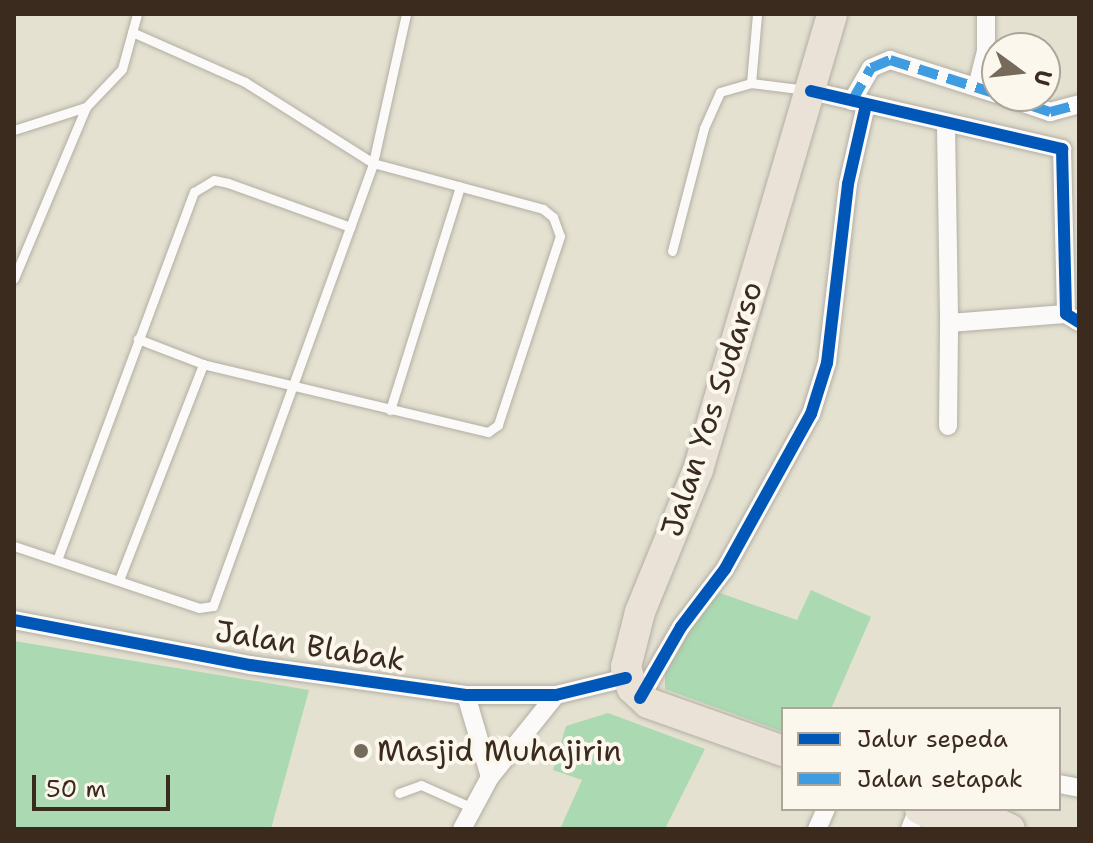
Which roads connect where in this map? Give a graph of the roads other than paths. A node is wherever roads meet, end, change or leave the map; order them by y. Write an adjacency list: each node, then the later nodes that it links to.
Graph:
1 (137, 14): 6 (lane)
2 (406, 14): 16 (lane)
3 (757, 14): 7 (lane)
4 (832, 14): 10 (highway, Jalan Yos Sudarso)
5 (986, 14): 8 (street)
6 (132, 32): 12 (lane); 16 (lane)
7 (751, 83): 10 (lane); 19 (lane)
8 (977, 87): 9 (street); 11 (street)
9 (981, 88)
10 (811, 91): 11 (street); 32 (highway, Jalan Yos Sudarso)
11 (859, 103): 13 (street); 32 (street)
12 (86, 107): 14 (lane); 20 (lane)
13 (946, 125): 15 (street); 22 (street)
14 (14, 130)
15 (1070, 152): 21 (street)
16 (373, 163): 17 (lane); 18 (lane)
17 (460, 187): 26 (lane); 26 (lane)
18 (350, 227): 23 (lane); 25 (lane)
19 (672, 251)
20 (14, 278)
21 (1072, 318): 22 (street)
22 (949, 323): 27 (street)
23 (138, 339): 24 (lane); 29 (lane)
24 (203, 364): 25 (lane); 30 (lane)
25 (292, 385): 26 (lane); 30 (lane)
26 (390, 410)
27 (948, 426)
28 (14, 546): 29 (lane)
29 (57, 560): 30 (lane)
30 (119, 580)
31 (14, 620): 33 (street, Jalan Blabak)
32 (622, 686): 34 (street, Jalan Blabak); 35 (highway)
33 (466, 695): 34 (street, Jalan Blabak); 36 (street)
34 (556, 695): 36 (street)
35 (781, 750)
36 (490, 777): 38 (street)
37 (399, 793): 38 (lane)
38 (473, 808): 41 (street)
39 (923, 811): 42 (highway)
40 (970, 811): 43 (highway)
41 (462, 829)
42 (961, 829)
43 (1010, 829)

